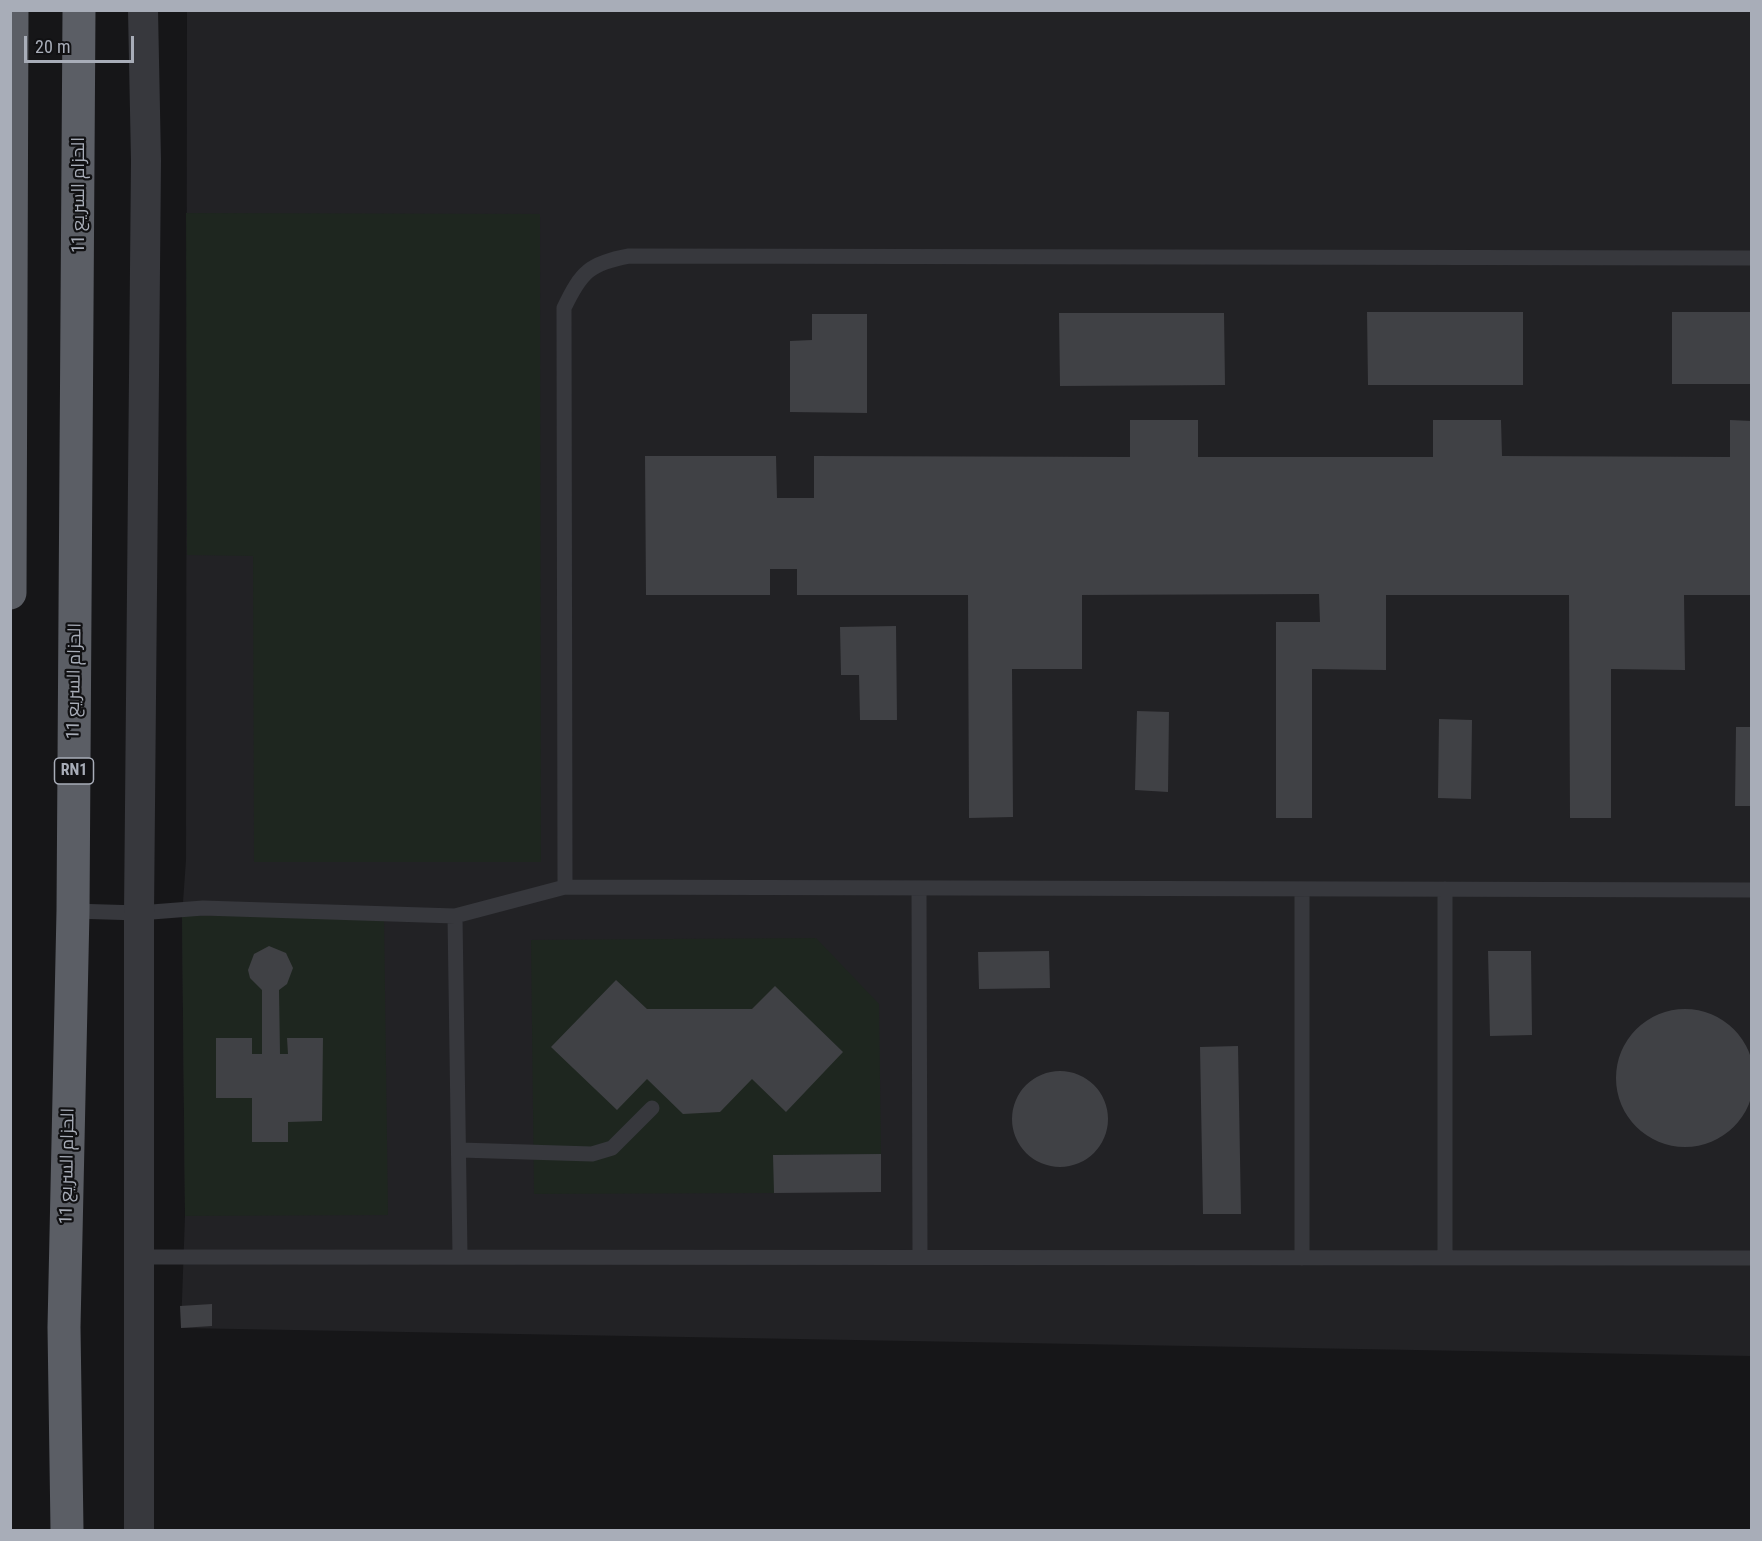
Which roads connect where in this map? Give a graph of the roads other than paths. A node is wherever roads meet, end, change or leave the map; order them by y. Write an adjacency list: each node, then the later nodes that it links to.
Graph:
1 (12, 10): 5 (highway)
2 (79, 10): 11 (highway, الحزام السريع 11 / RN1)
3 (143, 10): 12 (street)
4 (1752, 258): 6 (lane)
5 (10, 593)
6 (566, 887): 7 (lane); 13 (lane)
7 (919, 888): 8 (lane); 17 (lane)
8 (1302, 889): 9 (lane); 19 (lane)
9 (1445, 889): 10 (lane); 20 (lane)
10 (1752, 890)
11 (73, 911): 12 (lane); 22 (highway, الحزام السريع 11 / RN1)
12 (139, 913): 13 (lane); 18 (street)
13 (455, 916): 15 (lane)
14 (652, 1108): 15 (lane)
15 (460, 1150): 16 (lane)
16 (460, 1255): 17 (lane); 18 (lane)
17 (920, 1256): 19 (lane)
18 (137, 1257): 23 (street)
19 (1302, 1258): 20 (lane)
20 (1445, 1258): 21 (lane)
21 (1752, 1258)
22 (67, 1530)
23 (139, 1530)

